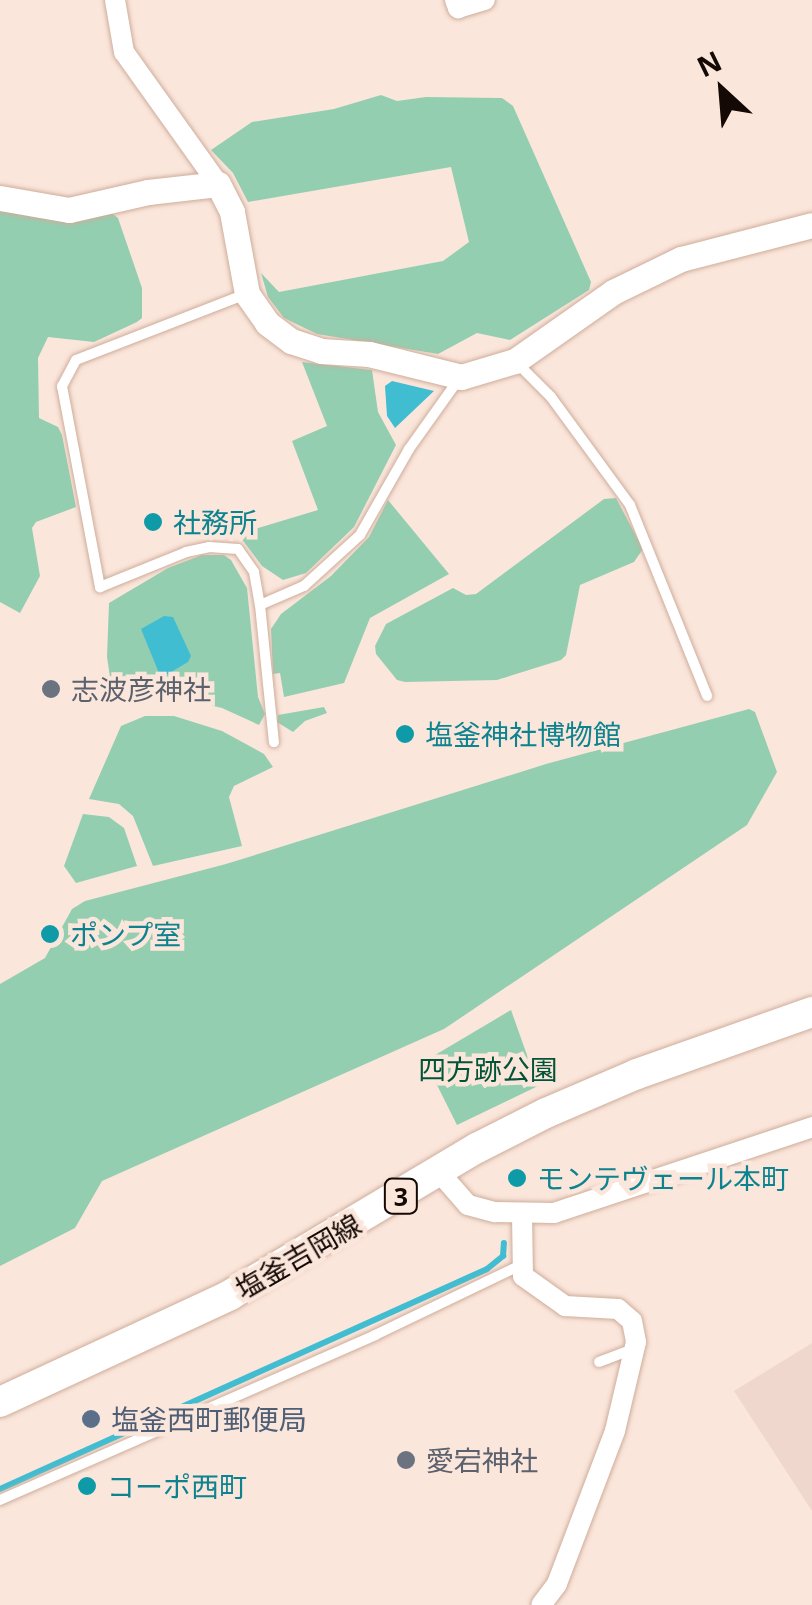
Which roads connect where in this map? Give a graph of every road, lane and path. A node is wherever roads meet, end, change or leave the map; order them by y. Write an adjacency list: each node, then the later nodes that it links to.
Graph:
1 (454, 0): 2 (street)
2 (485, 0)
3 (119, 2): 4 (street)
4 (218, 184): 5 (street); 7 (street)
5 (0, 198)
6 (812, 225): 8 (street)
7 (247, 294): 9 (street); 10 (lane)
8 (515, 361): 9 (street); 11 (lane)
9 (461, 377): 10 (lane)
10 (260, 605): 12 (lane)
11 (707, 696)
12 (274, 742)
13 (812, 1012): 15 (main road, 塩釜吉岡線 / 3)
14 (812, 1127): 16 (street)
15 (439, 1172): 16 (street); 20 (main road, 塩釜吉岡線 / 3)
16 (522, 1214): 17 (street)
17 (521, 1265): 18 (street); 21 (lane)
18 (634, 1348): 19 (lane); 22 (street)
19 (599, 1362)
20 (0, 1402)
21 (0, 1500)
22 (541, 1605)

